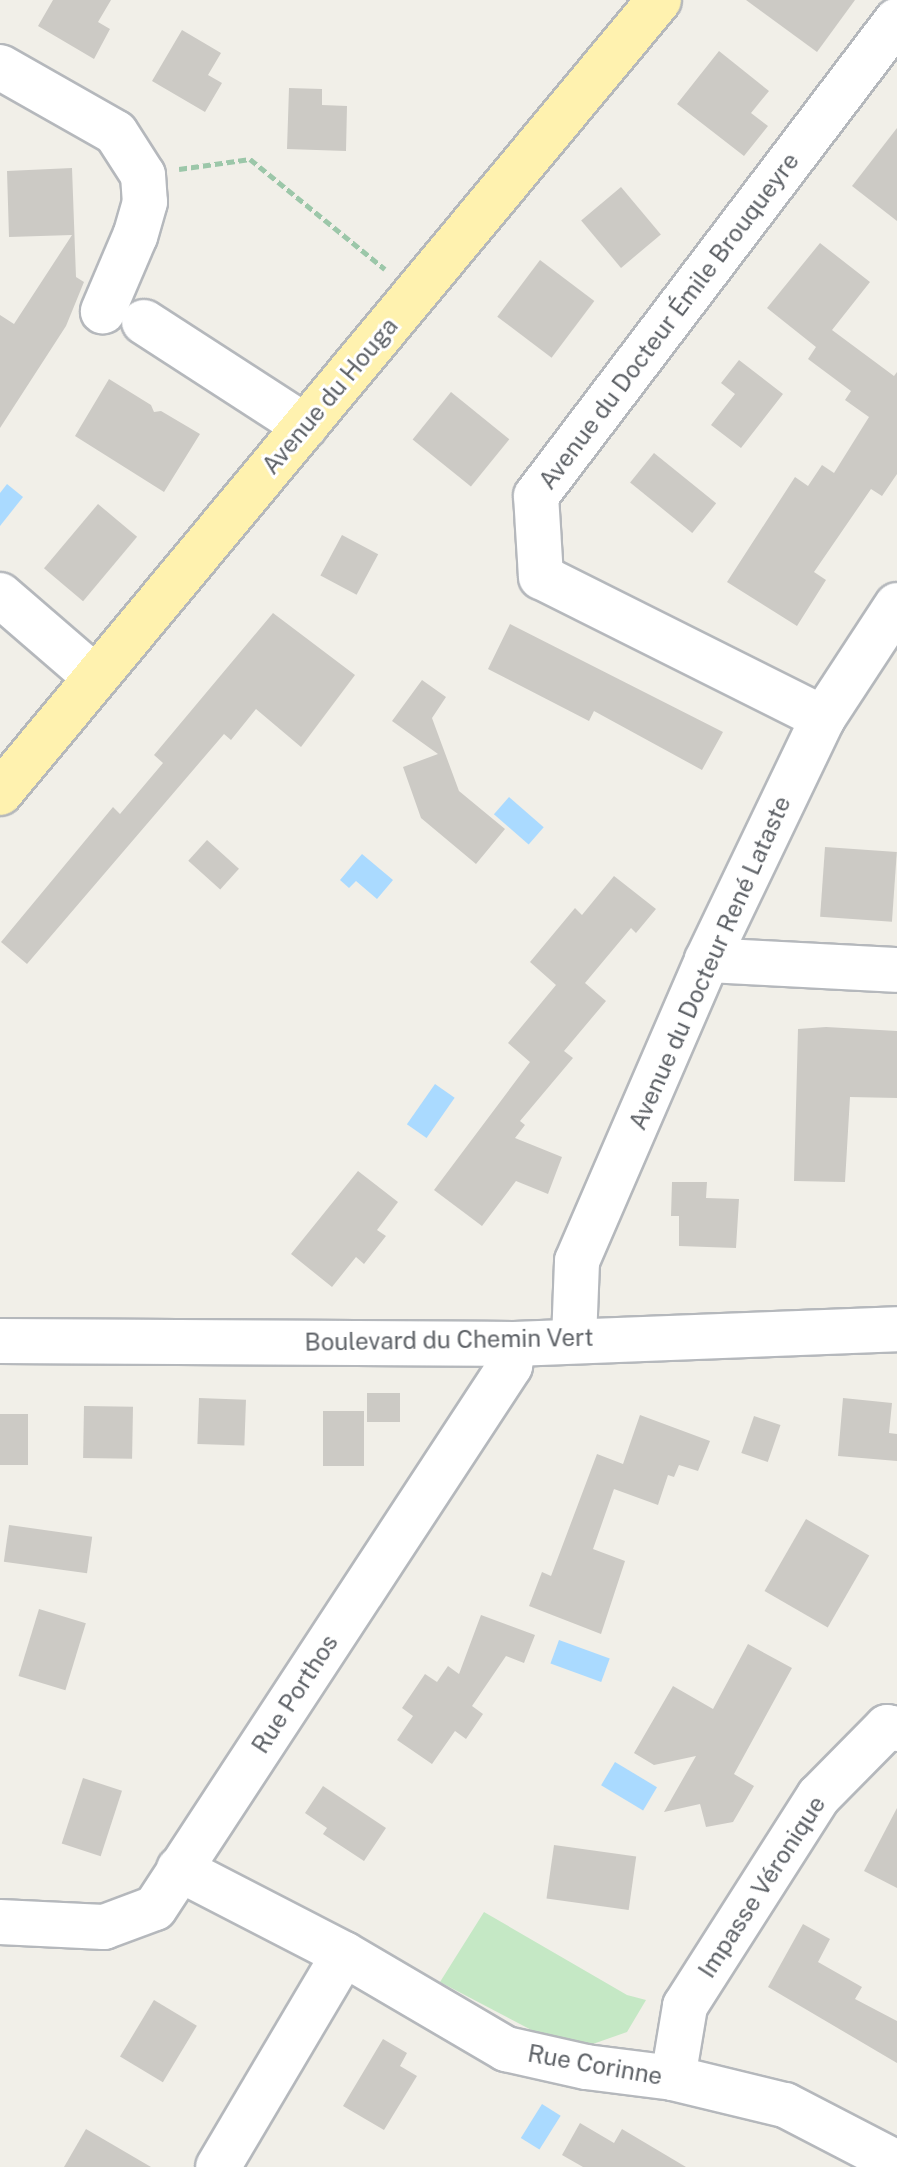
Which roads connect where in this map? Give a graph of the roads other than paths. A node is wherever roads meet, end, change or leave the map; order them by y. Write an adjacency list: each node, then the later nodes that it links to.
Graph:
1 (659, 0): 4 (main road, Avenue du Houga)
2 (897, 20): 8 (street, Avenue du Docteur Émile Brouqueyre)
3 (0, 67): 4 (street)
4 (305, 426): 7 (main road, Avenue du Houga)
5 (0, 595): 7 (street)
6 (895, 613): 8 (street, Avenue du Docteur René Lataste)
7 (95, 677): 9 (main road, Avenue du Houga)
8 (823, 718): 10 (street, Avenue du Docteur René Lataste)
9 (0, 793)
10 (707, 960): 11 (street); 13 (street, Avenue du Docteur René Lataste)
11 (897, 970)
12 (897, 1329): 13 (street, Boulevard du Chemin Vert)
13 (574, 1340): 15 (street, Boulevard du Chemin Vert)
14 (0, 1341): 15 (street, Boulevard du Chemin Vert)
15 (514, 1344): 17 (street, Rue Porthos)
16 (897, 1729): 20 (street, Impasse Véronique)
17 (179, 1869): 18 (street, Rue Porthos); 19 (street, Rue Corinne)
18 (0, 1922)
19 (344, 1954): 20 (street, Rue Corinne); 22 (street)
20 (673, 2078): 21 (street, Rue Corinne)
21 (897, 2163)
22 (218, 2167)

